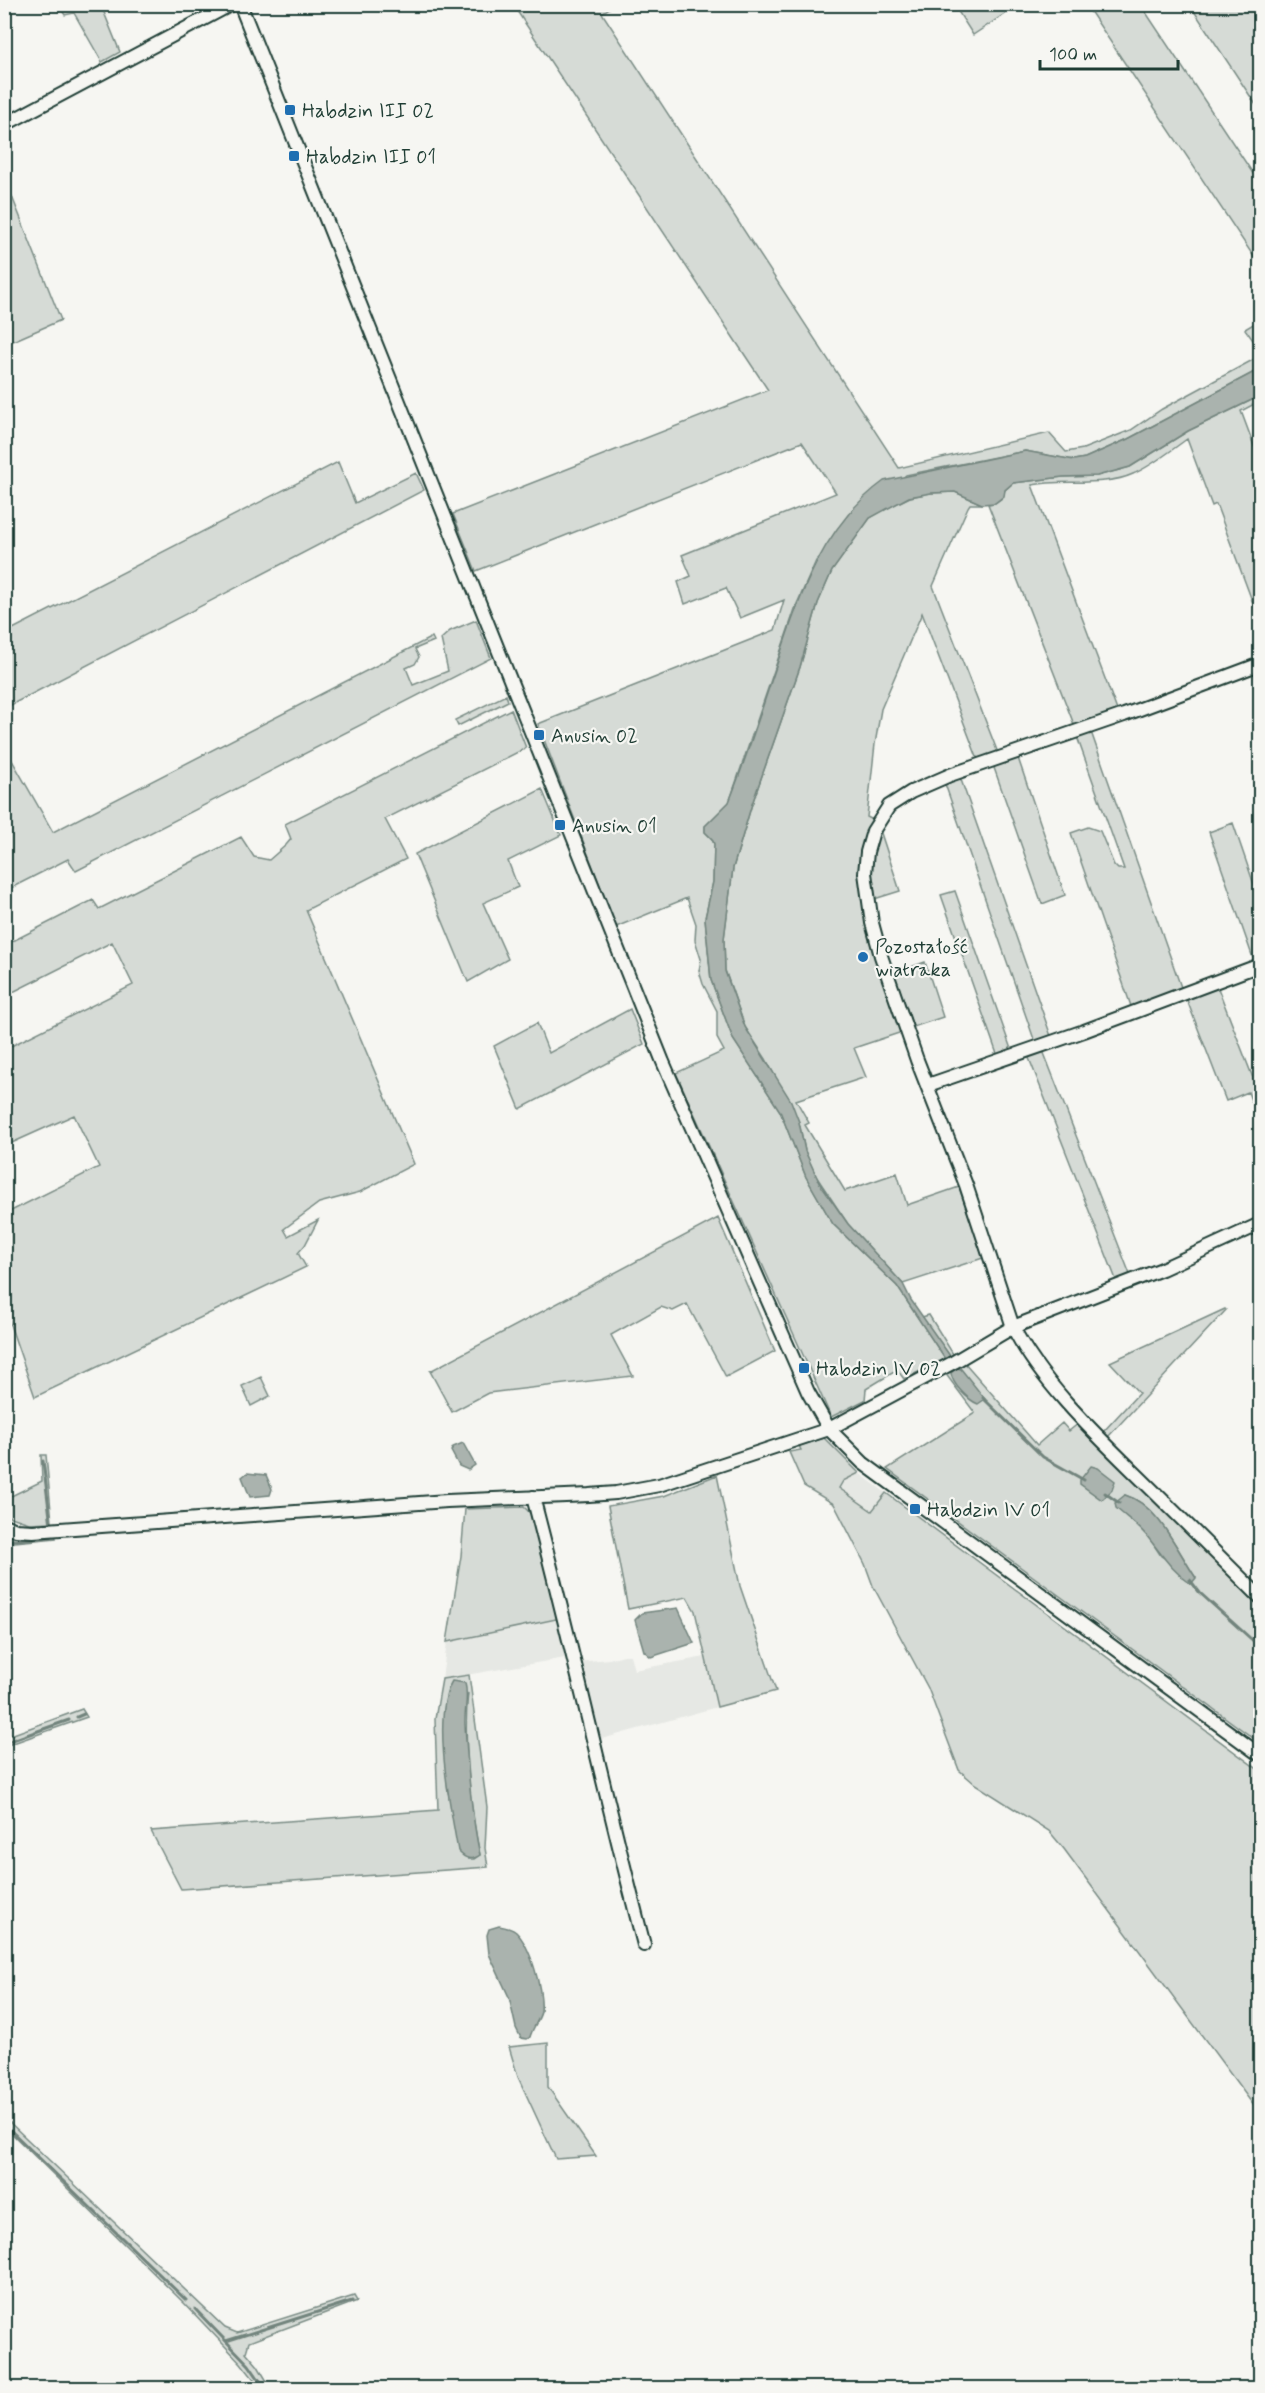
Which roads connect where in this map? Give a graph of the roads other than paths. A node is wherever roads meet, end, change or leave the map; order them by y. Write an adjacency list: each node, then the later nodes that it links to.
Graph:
1 (232, 4): 3 (street)
2 (240, 4): 9 (street)
3 (4, 125)
4 (1260, 663): 6 (street)
5 (1260, 964): 6 (street)
6 (928, 1085): 8 (street)
7 (1260, 1224): 8 (street)
8 (1013, 1327): 9 (street); 12 (street)
9 (829, 1429): 10 (street); 13 (street)
10 (533, 1497): 11 (street); 14 (street)
11 (4, 1525)
12 (1260, 1597)
13 (1260, 1755)
14 (644, 1945)

